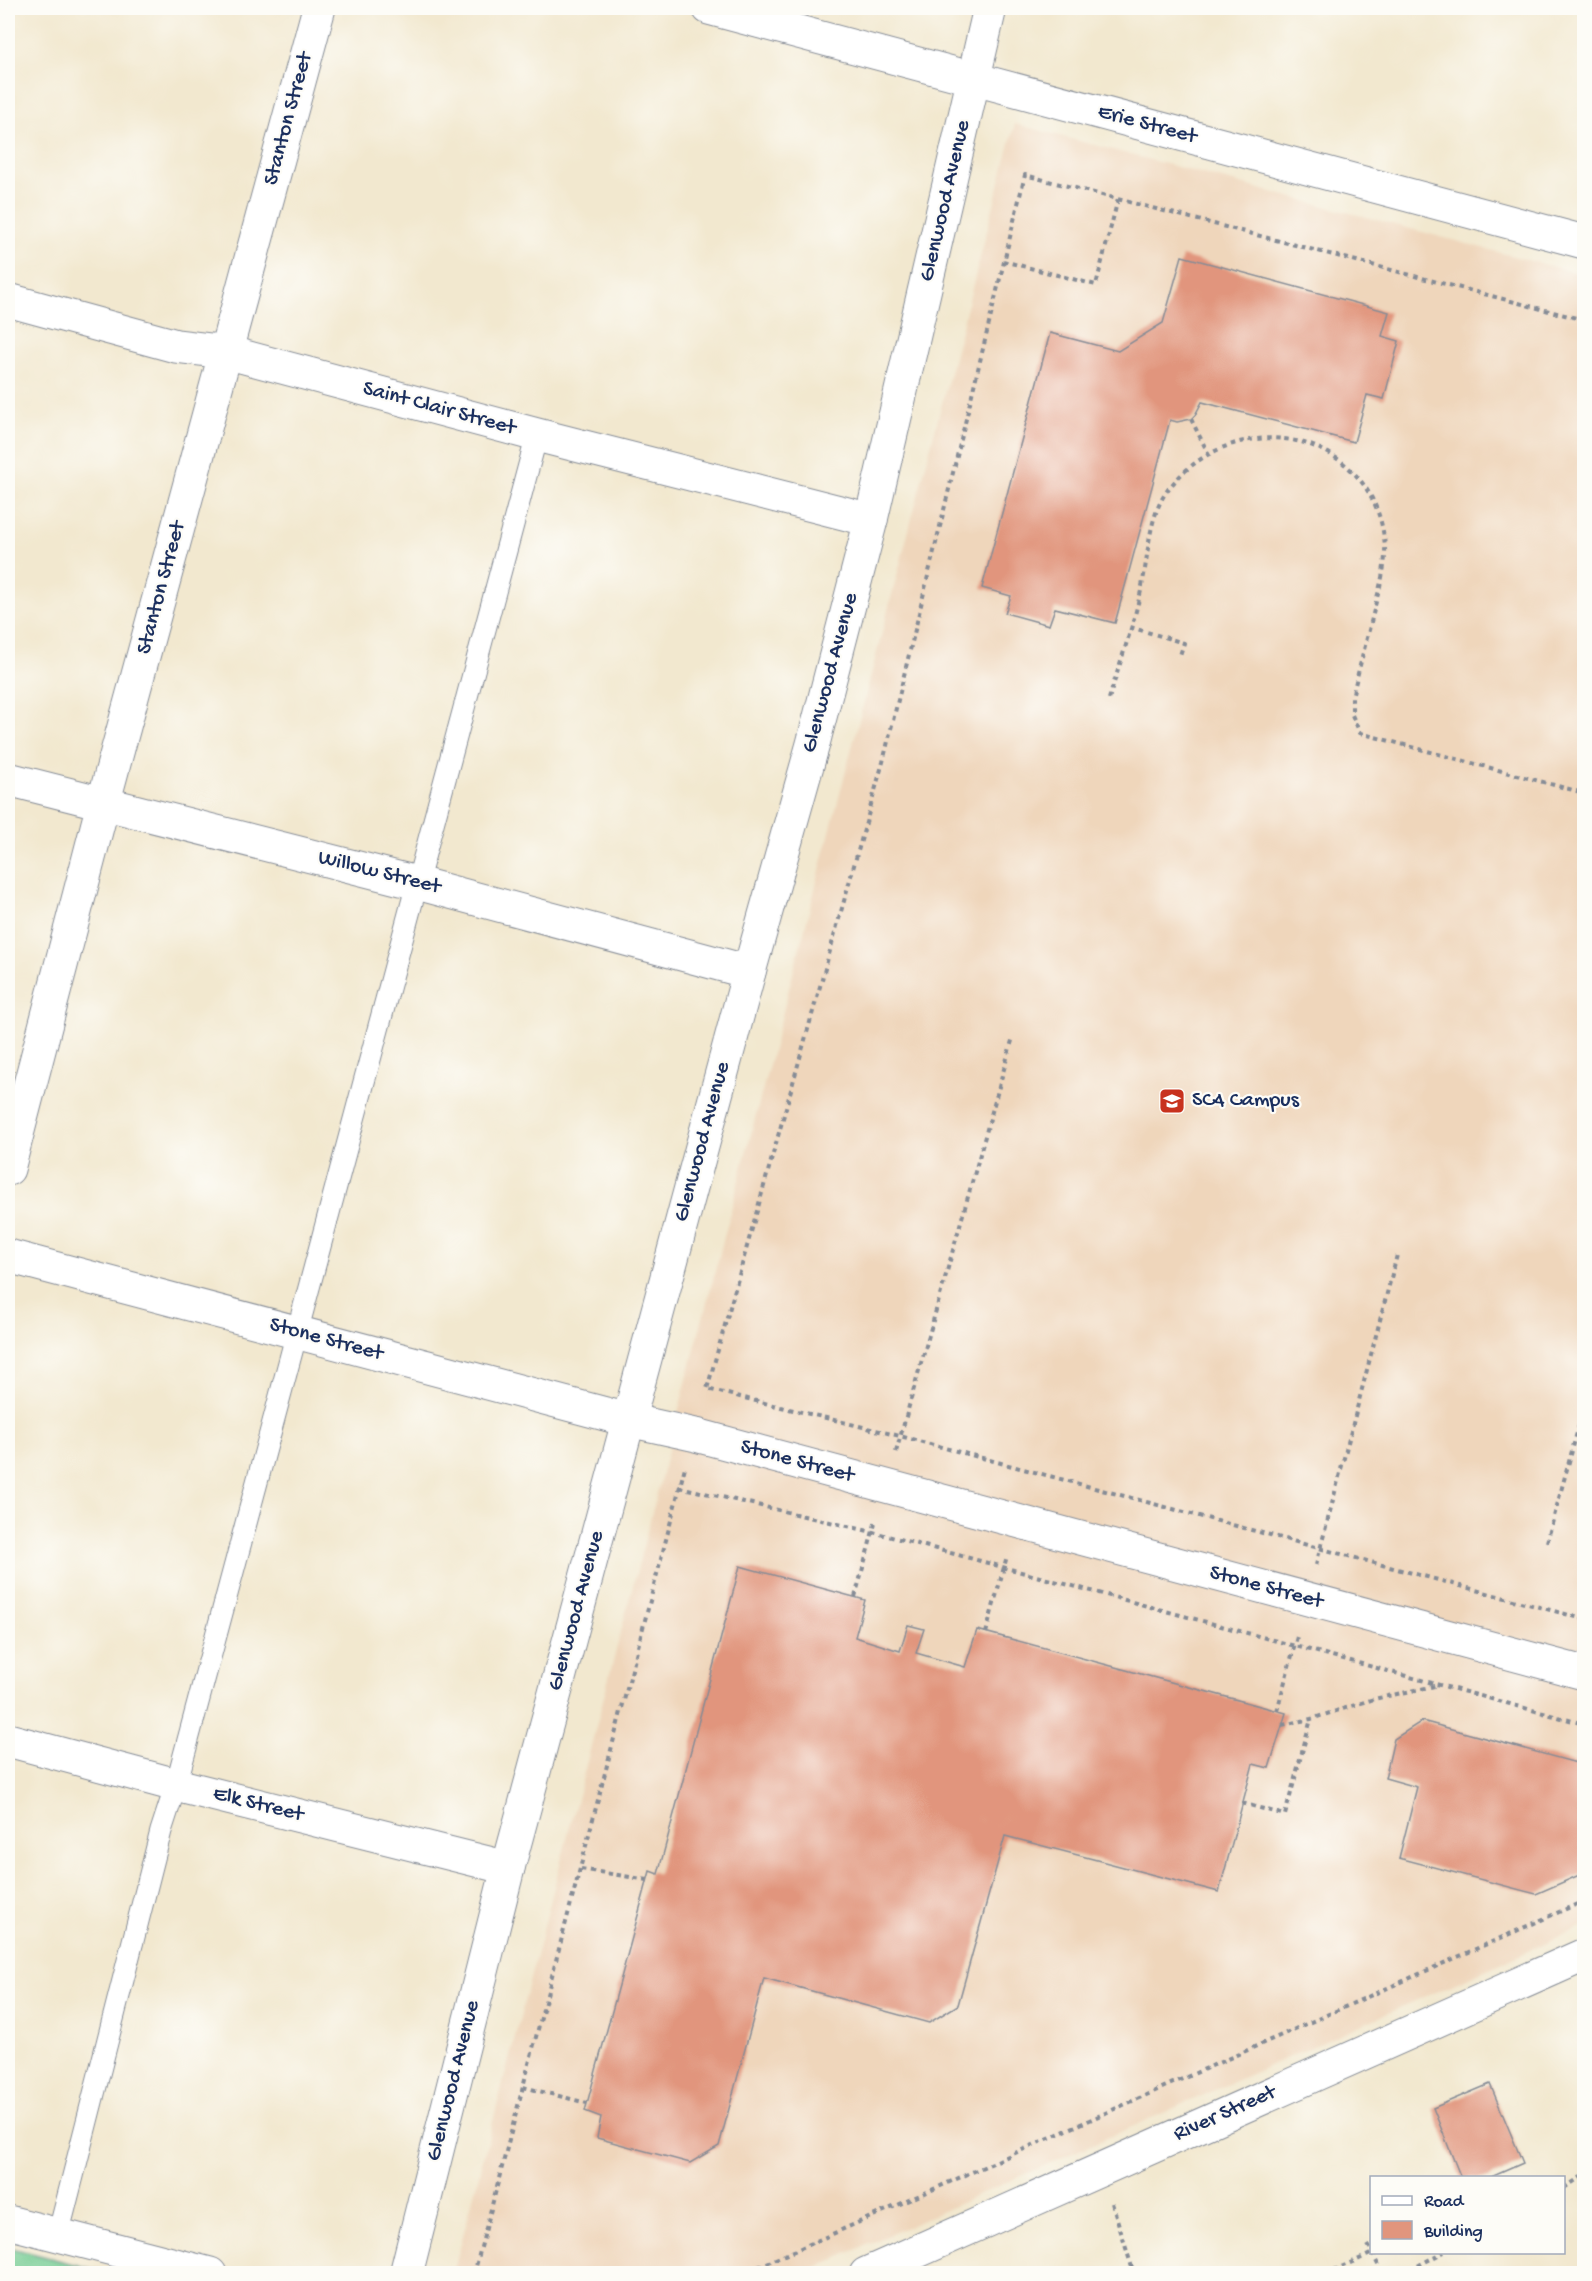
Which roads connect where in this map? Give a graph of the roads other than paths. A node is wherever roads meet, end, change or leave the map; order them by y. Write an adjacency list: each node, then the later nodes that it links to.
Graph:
1 (319, 8): 7 (street, Stanton Street)
2 (709, 8): 4 (street, Erie Street)
3 (990, 8): 4 (street, Glenwood Avenue)
4 (974, 79): 5 (street, Erie Street); 9 (street, Glenwood Avenue)
5 (1584, 242)
6 (8, 300): 7 (street, Saint Clair Street)
7 (226, 352): 8 (street, Saint Clair Street); 11 (street, Stanton Street)
8 (537, 435): 9 (street, Saint Clair Street); 12 (lane)
9 (871, 520): 13 (street, Glenwood Avenue)
10 (8, 779): 11 (street, Willow Street)
11 (103, 804): 12 (street, Willow Street); 14 (street, Stanton Street)
12 (417, 883): 13 (street, Willow Street); 16 (lane)
13 (749, 972): 17 (street, Glenwood Avenue)
14 (8, 1169)
15 (8, 1256): 16 (street, Stone Street)
16 (298, 1333): 17 (street, Stone Street); 20 (lane)
17 (628, 1420): 18 (street, Stone Street); 21 (street, Glenwood Avenue)
18 (1584, 1673)
19 (8, 1740): 20 (street, Elk Street)
20 (176, 1785): 21 (street, Elk Street); 24 (lane)
21 (508, 1868): 26 (street, Glenwood Avenue)
22 (1584, 1955): 27 (street, River Street)
23 (8, 2222): 24 (street)
24 (58, 2235): 25 (street)
25 (210, 2274)
26 (406, 2274)
27 (866, 2274)

